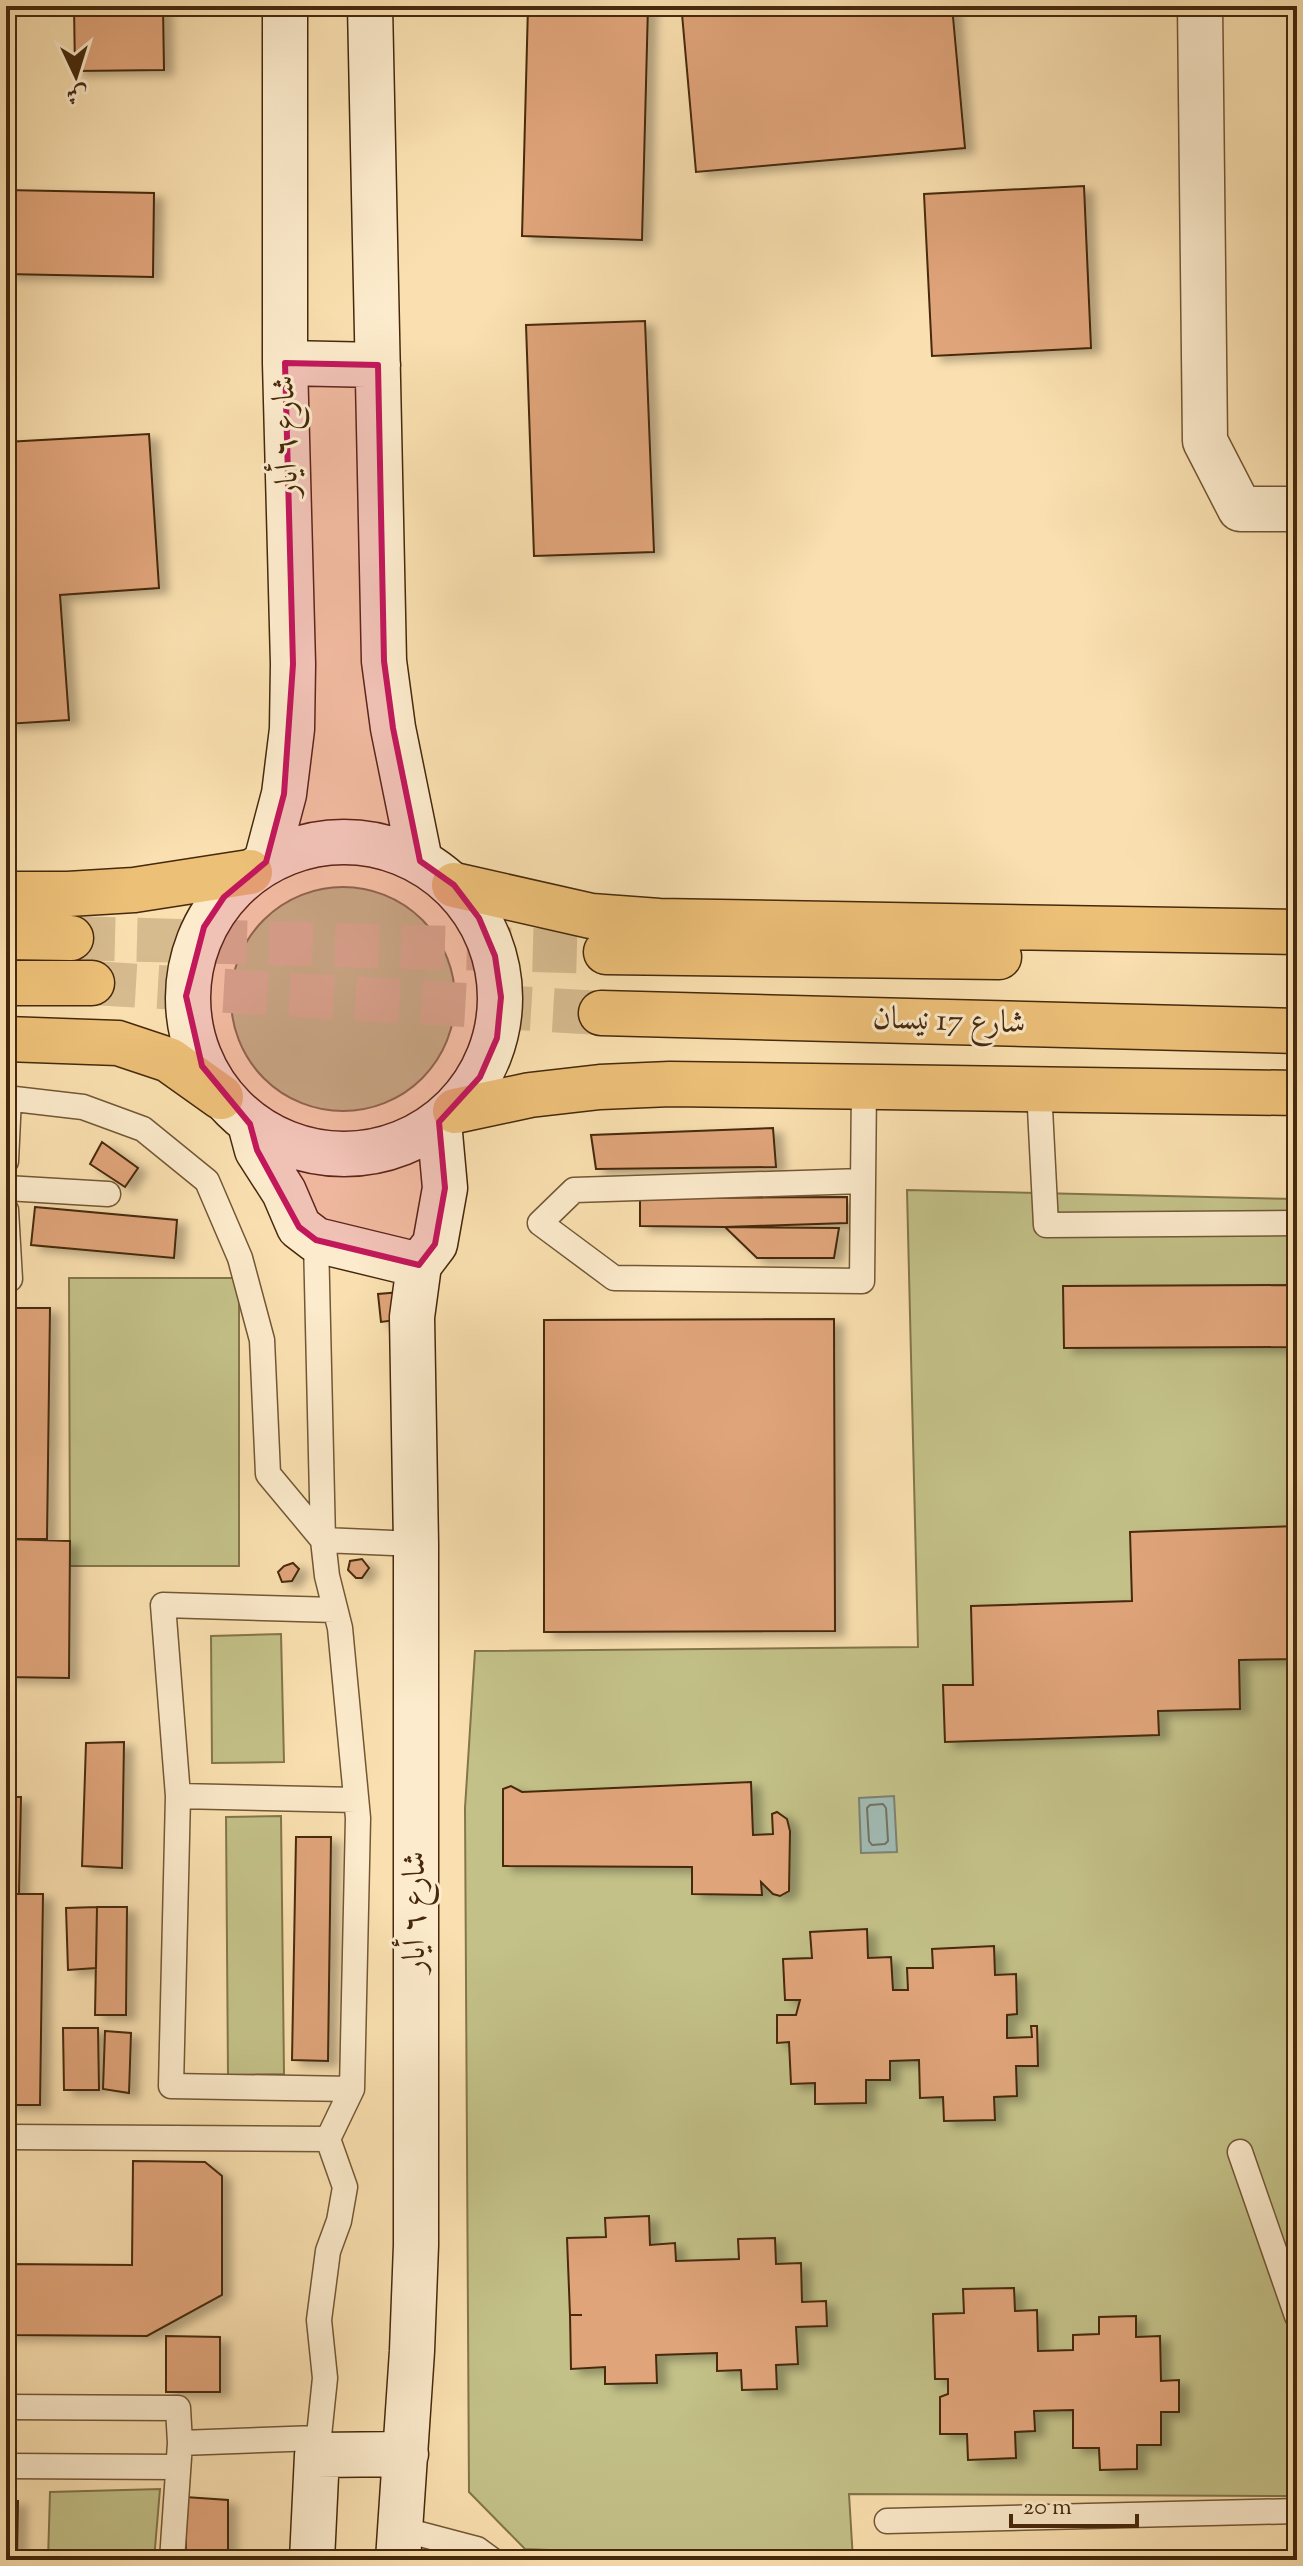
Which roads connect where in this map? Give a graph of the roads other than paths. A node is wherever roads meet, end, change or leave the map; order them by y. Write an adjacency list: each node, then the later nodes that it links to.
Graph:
1 (285, 6): 4 (main road, شارع ٦ أيار)
2 (370, 6): 5 (main road)
3 (1200, 6): 6 (main road)
4 (285, 363): 5 (main road); 7 (main road, شارع ٦ أيار)
5 (378, 365): 8 (main road)
6 (1297, 509)
7 (258, 867): 8 (main road); 9 (main road); 24 (main road)
8 (437, 873): 10 (main road); 25 (main road)
9 (6, 894)
10 (1297, 932)
11 (6, 937): 12 (main road)
12 (71, 938)
13 (606, 952): 14 (main road, شارع 17 نيسان)
14 (1297, 962)
15 (6, 983): 16 (main road)
16 (92, 983)
17 (601, 1013): 18 (main road, شارع 17 نيسان)
18 (1297, 1031)
19 (6, 1039): 24 (main road)
20 (864, 1087): 21 (main road); 25 (main road); 27 (lane)
21 (1039, 1089): 22 (main road); 31 (lane)
22 (1297, 1093)
23 (8, 1098): 26 (lane); 35 (lane)
24 (235, 1111): 25 (main road); 32 (main road)
25 (447, 1116): 33 (main road, شارع ٦ أيار)
26 (6, 1161)
27 (863, 1181): 27 (lane)
28 (6, 1188): 29 (lane)
29 (108, 1194)
30 (6, 1210): 34 (lane)
31 (1297, 1223)
32 (316, 1240): 33 (main road); 35 (lane)
33 (419, 1265): 36 (main road, شارع ٦ أيار)
34 (10, 1279)
35 (323, 1540): 36 (lane); 37 (lane)
36 (416, 1544): 47 (main road, شارع ٦ أيار)
37 (335, 1610): 38 (lane); 39 (lane)
38 (178, 1796): 39 (lane); 40 (lane)
39 (356, 1800): 40 (lane)
40 (352, 2089): 42 (lane)
41 (6, 2137): 42 (lane)
42 (328, 2139): 46 (lane)
43 (1240, 2152): 44 (lane)
44 (1297, 2316)
45 (6, 2407): 48 (lane)
46 (317, 2447): 47 (main road); 48 (lane); 54 (main road)
47 (406, 2454): 52 (main road, شارع ٦ أيار)
48 (178, 2455): 49 (lane); 53 (lane)
49 (6, 2466)
50 (1297, 2511): 51 (lane)
51 (887, 2521)
52 (400, 2544): 55 (lane)
53 (172, 2560)
54 (312, 2560)
55 (492, 2560)

